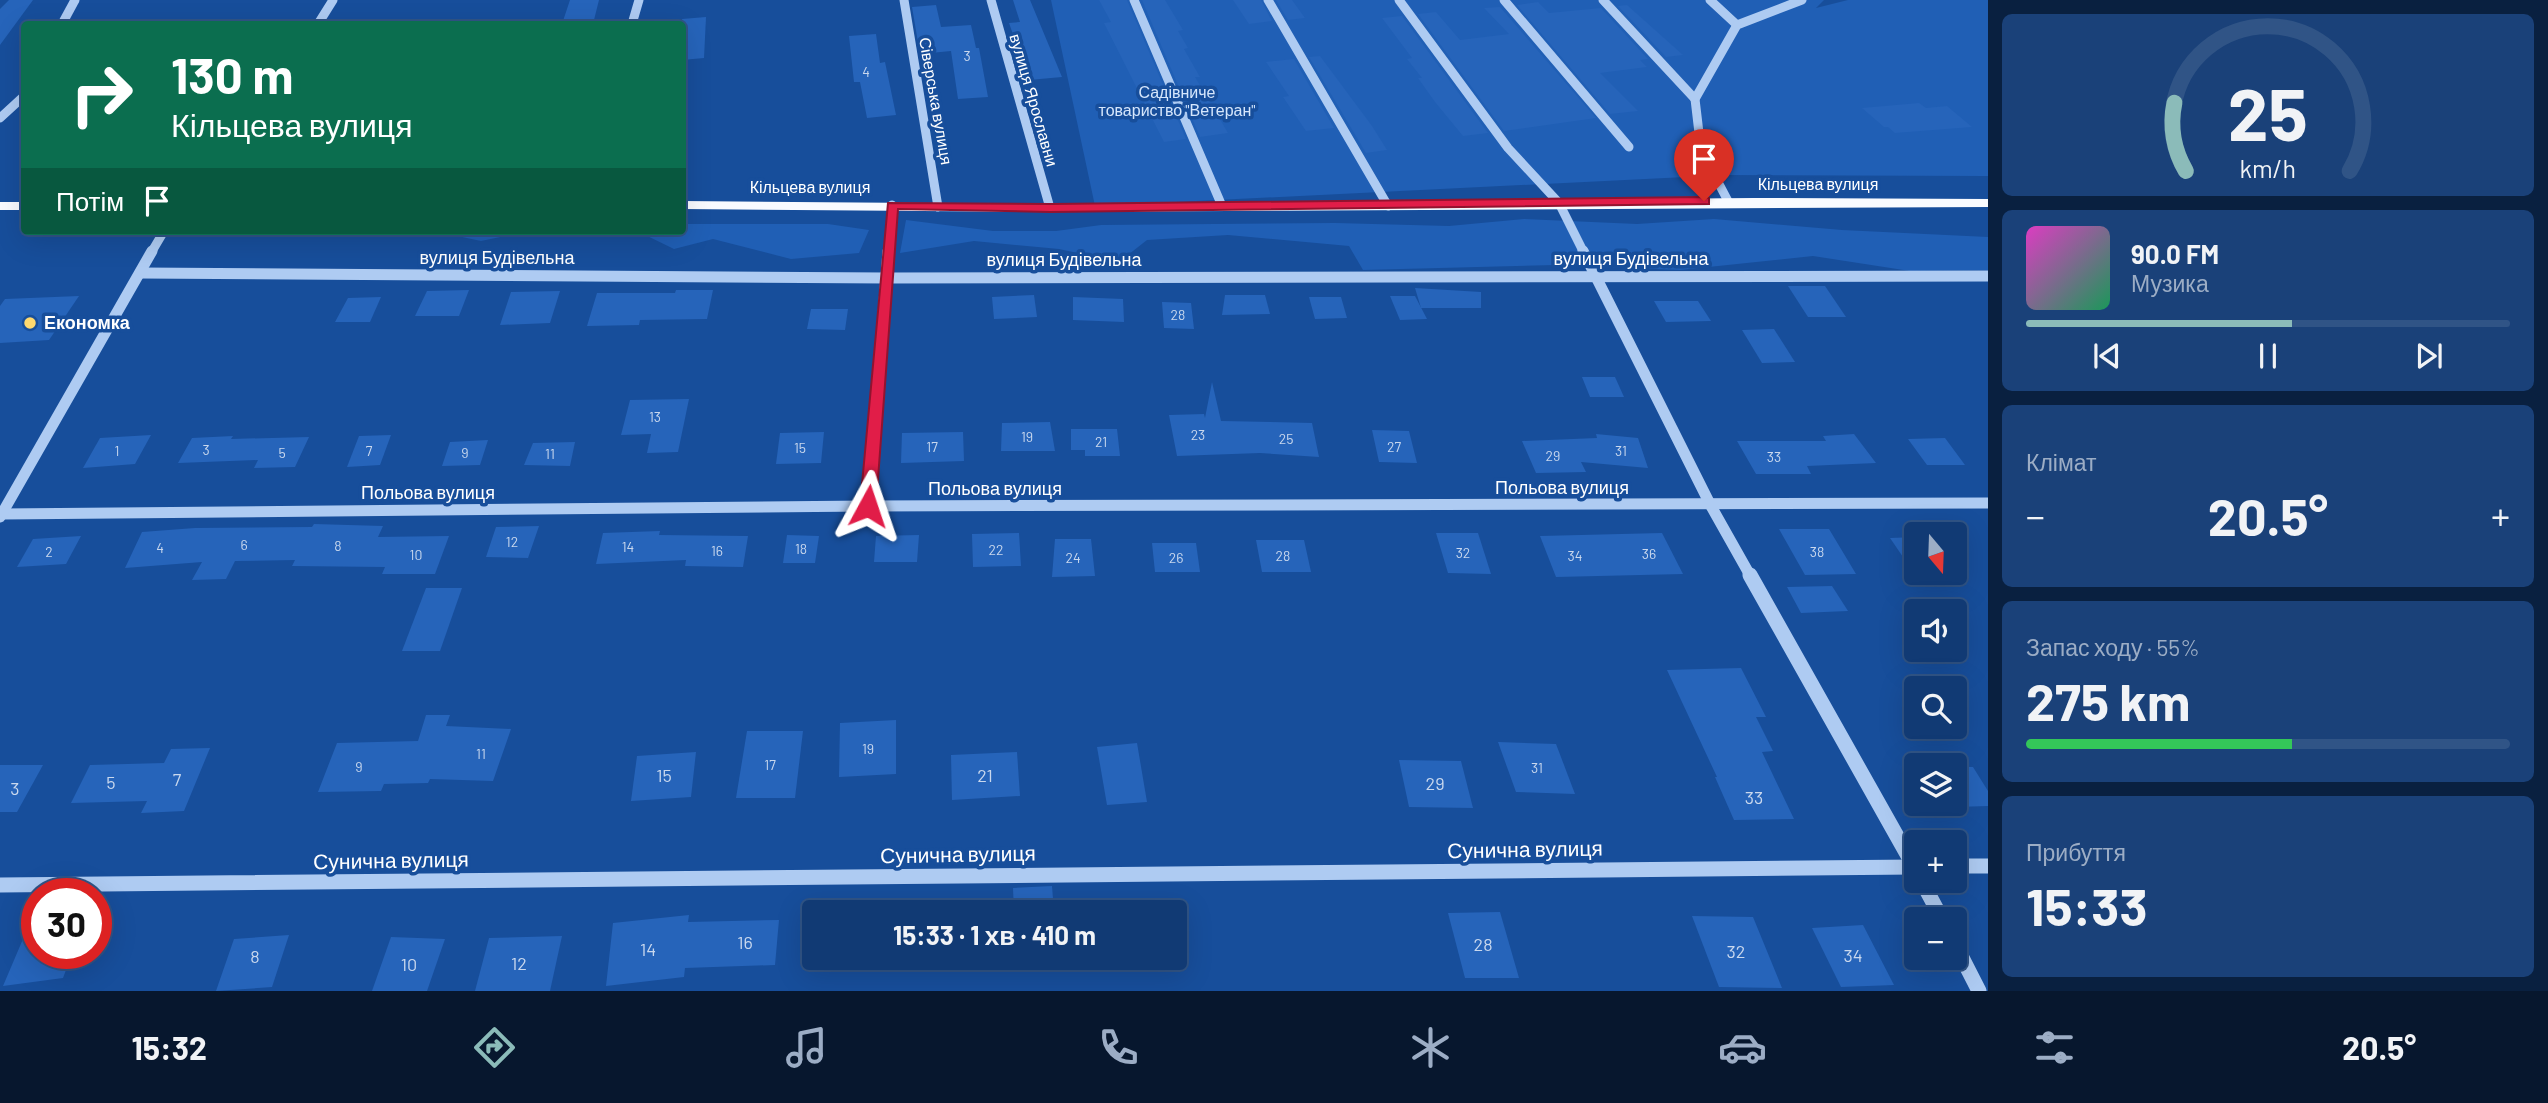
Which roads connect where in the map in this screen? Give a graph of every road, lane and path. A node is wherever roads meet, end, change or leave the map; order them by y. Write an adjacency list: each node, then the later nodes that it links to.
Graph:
1 (75, 0): 13 (street)
2 (332, 0): 14 (street)
3 (639, 0): 15 (street)
4 (904, 0): 30 (street, Сіверська вулиця)
5 (991, 0): 31 (street, вулиця Ярославни)
6 (1134, 0): 28 (street)
7 (1268, 0): 29 (street)
8 (1399, 0): 22 (street)
9 (1504, 0): 20 (street)
10 (1603, 0): 18 (street)
11 (1710, 0): 16 (street)
12 (1802, 0): 16 (street)
13 (63, 21)
14 (320, 21)
15 (633, 21)
16 (1737, 25): 18 (street)
17 (21, 99): 19 (street)
18 (1695, 99): 21 (street)
19 (0, 118)
20 (1629, 147)
21 (1728, 201): 22 (main road, Кільцева вулиця); 23 (main road, Кільцева вулиця)
22 (1559, 203): 29 (main road, Кільцева вулиця); 34 (street)
23 (1988, 203)
24 (686, 205): 25 (main road, Кільцева вулиця)
25 (892, 205): 30 (main road, Кільцева вулиця); 36 (street)
26 (0, 206): 27 (main road)
27 (21, 206)
28 (1222, 206): 29 (main road, Кільцева вулиця); 31 (main road, Кільцева вулиця)
29 (1388, 206)
30 (938, 207): 31 (main road, Кільцева вулиця)
31 (1050, 208)
32 (162, 235): 33 (street)
33 (140, 273): 36 (street, вулиця Будівельна); 40 (street)
34 (1596, 276): 35 (street, вулиця Будівельна); 36 (street, вулиця Будівельна); 39 (street)
35 (1988, 276)
36 (886, 278): 38 (street)
37 (1988, 503): 39 (street, Польова вулиця)
38 (868, 506): 39 (street, Польова вулиця); 40 (street, Польова вулиця)
39 (1711, 506): 41 (street)
40 (1, 516)
41 (1904, 848)
42 (1967, 866): 43 (street)
43 (1988, 866)
44 (1904, 871): 45 (street, Сунична вулиця)
45 (0, 885)
46 (1967, 968): 47 (street)
47 (1979, 991)

